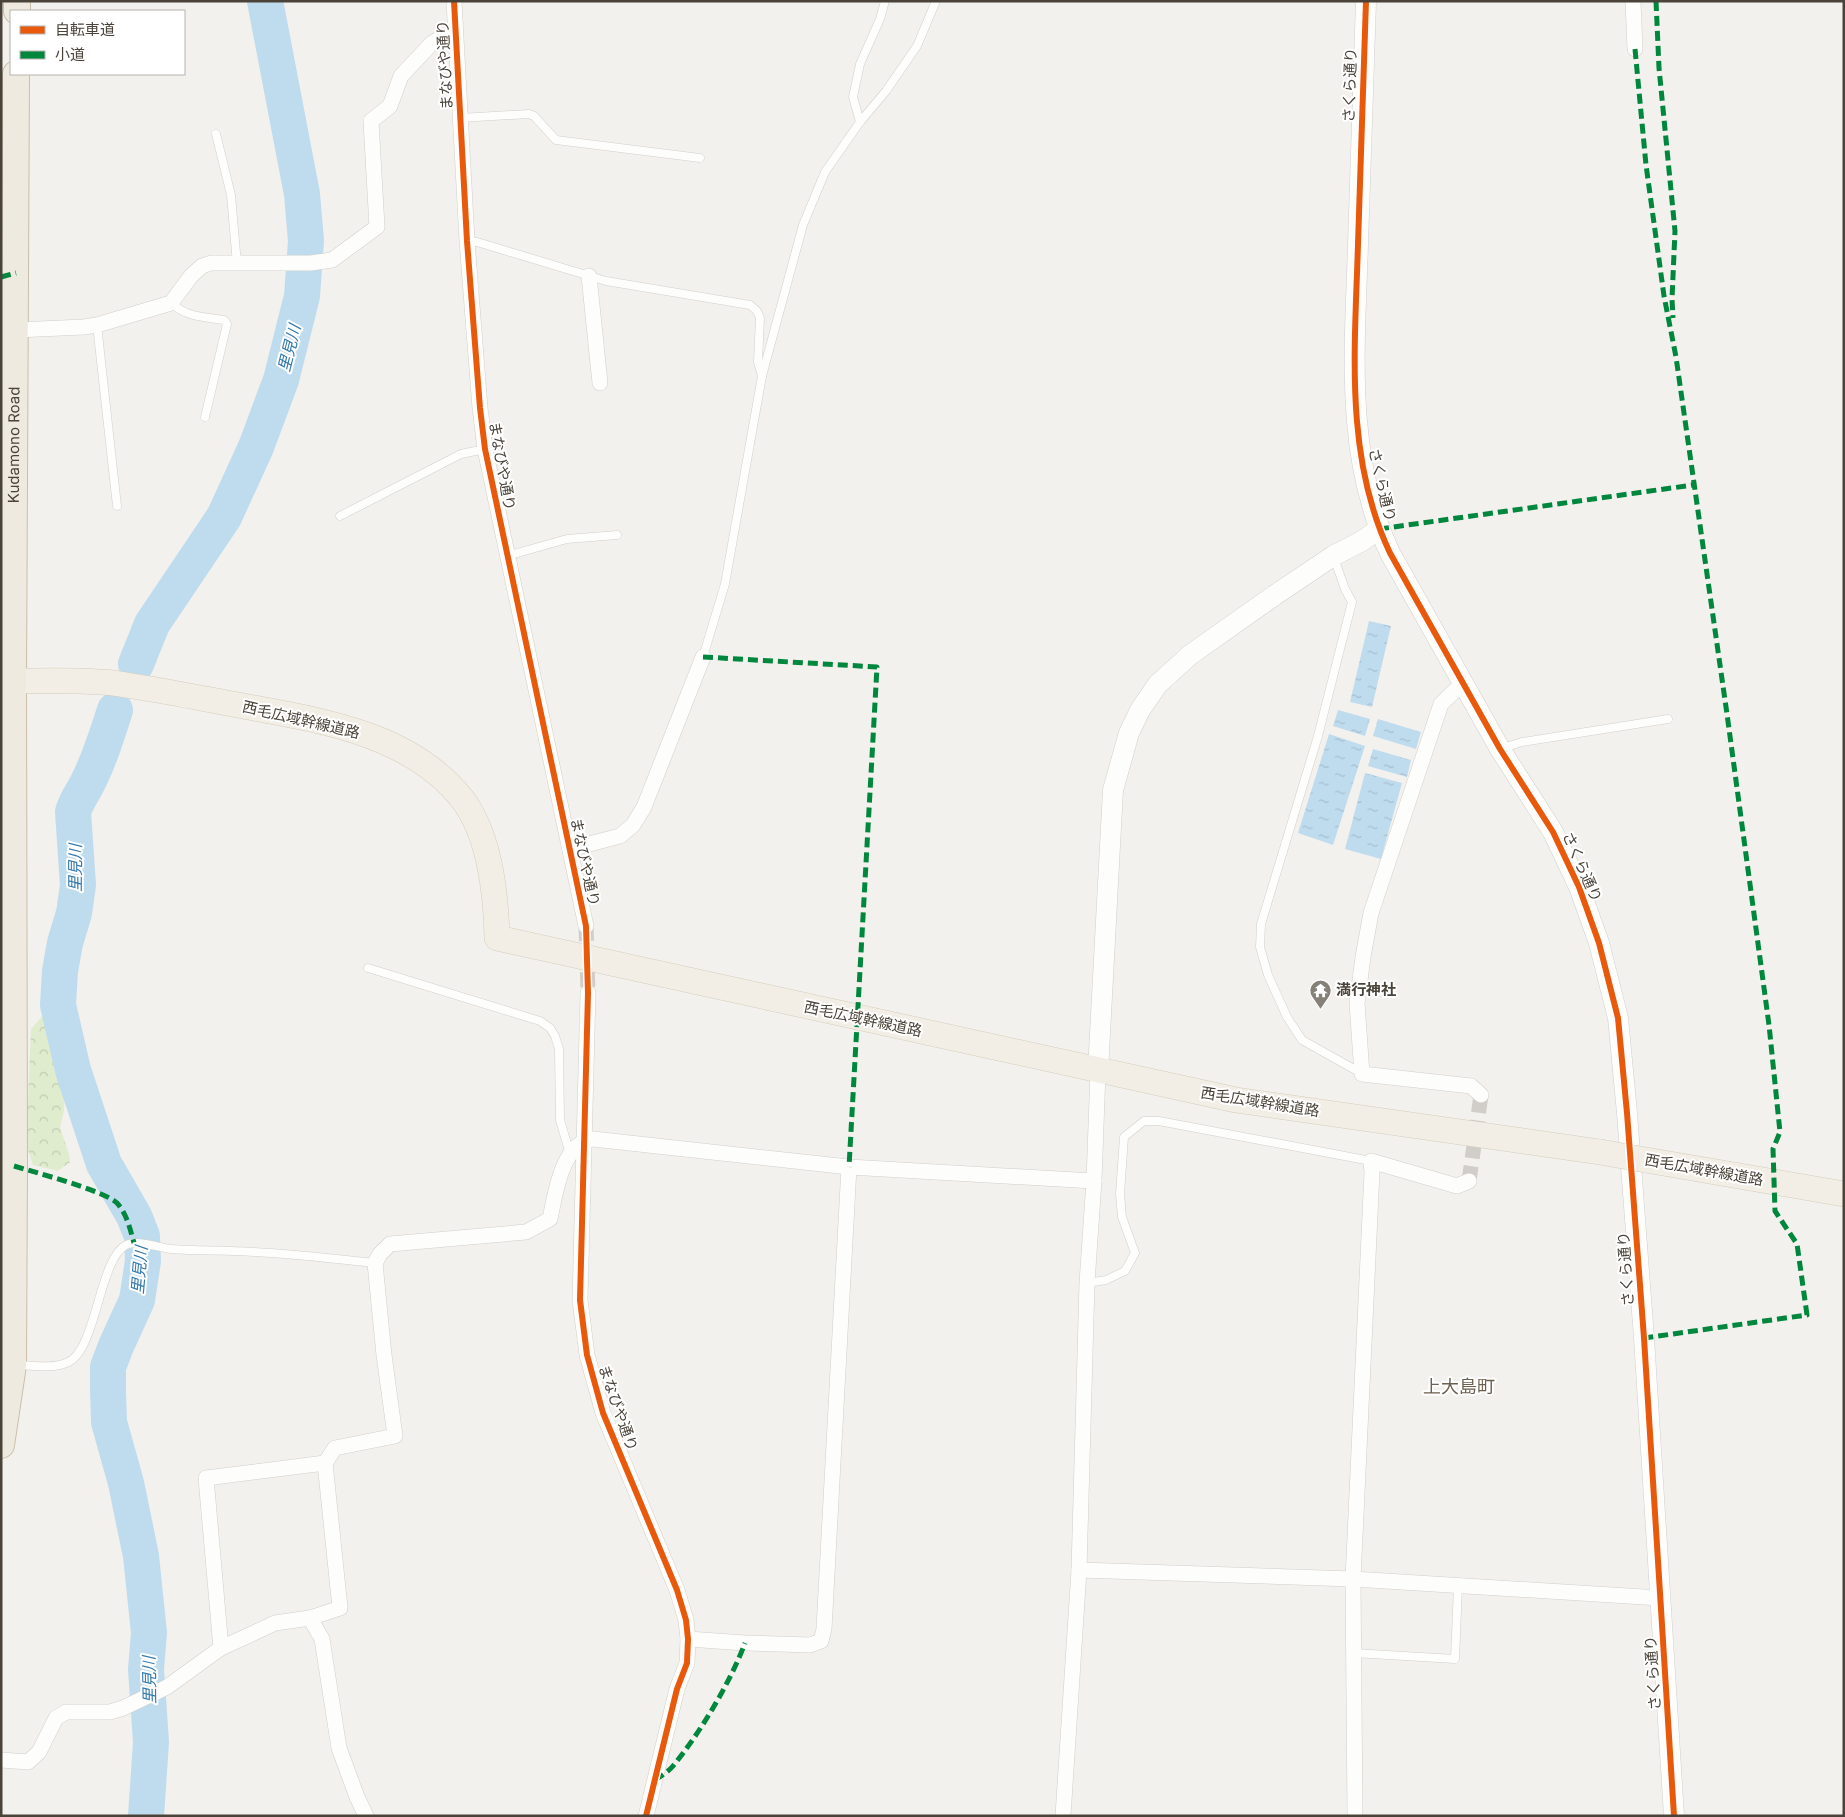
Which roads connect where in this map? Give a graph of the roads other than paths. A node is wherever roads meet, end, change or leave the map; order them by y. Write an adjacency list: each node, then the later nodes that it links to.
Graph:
1 (454, 1): 6 (street, まなびや通り)
2 (885, 1): 10 (lane)
3 (936, 1): 10 (lane)
4 (1366, 1): 25 (street, さくら通り)
5 (1633, 1): 7 (street)
6 (455, 30): 9 (street, まなびや通り); 14 (street)
7 (1635, 49)
8 (16, 75): 18 (highway, Kudamono Road)
9 (460, 118): 12 (lane); 13 (street, まなびや通り)
10 (860, 122): 19 (lane)
11 (216, 134): 14 (lane)
12 (700, 158)
13 (467, 241): 15 (lane); 22 (street, まなびや通り)
14 (237, 264): 16 (street)
15 (590, 276): 19 (lane); 20 (street)
16 (171, 303): 17 (street); 21 (lane)
17 (97, 325): 18 (street); 23 (lane)
18 (16, 330): 30 (highway, Kudamono Road)
19 (762, 376): 29 (lane)
20 (600, 383)
21 (205, 418)
22 (485, 449): 24 (lane); 27 (street, まなびや通り)
23 (117, 506)
24 (340, 516)
25 (1379, 529): 28 (street); 31 (street, さくら通り)
26 (617, 535): 27 (lane)
27 (507, 556): 34 (street, まなびや通り)
28 (1333, 556): 38 (street); 39 (lane)
29 (703, 657): 34 (street)
30 (13, 681): 38 (main road, 西毛広域幹線道路); 50 (highway, Kudamono Road)
31 (1462, 684): 33 (street, さくら通り); 39 (street)
32 (1668, 718): 33 (lane)
33 (1500, 749): 56 (street, さくら通り)
34 (570, 849): 35 (street, まなびや通り)
35 (586, 926)
36 (368, 968): 42 (lane)
37 (588, 993): 41 (street, まなびや通り)
38 (1098, 1071): 45 (street); 47 (main road, 西毛広域幹線道路, bridge)
39 (1362, 1074): 40 (street)
40 (1481, 1095)
41 (584, 1140): 42 (street); 44 (street); 58 (street, まなびや通り)
42 (570, 1154): 48 (street)
43 (1371, 1161): 46 (street); 49 (lane); 54 (street)
44 (849, 1167): 45 (street); 58 (street)
45 (1094, 1181): 49 (street)
46 (1469, 1181)
47 (1844, 1194)
48 (375, 1264): 50 (lane); 52 (street)
49 (1087, 1283): 53 (street)
50 (13, 1365): 51 (highway, Kudamono Road)
51 (1, 1445)
52 (325, 1463): 57 (street); 59 (street)
53 (1079, 1570): 54 (street); 64 (street)
54 (1353, 1579): 55 (street); 60 (street)
55 (1458, 1586): 56 (street); 60 (lane)
56 (1660, 1598): 66 (street, さくら通り)
57 (310, 1618): 59 (street); 62 (street)
58 (688, 1639): 63 (street, まなびや通り)
59 (221, 1648): 61 (street)
60 (1354, 1653): 65 (street)
61 (1, 1760)
62 (366, 1816)
63 (646, 1816)
64 (1063, 1816)
65 (1355, 1816)
66 (1674, 1816)

